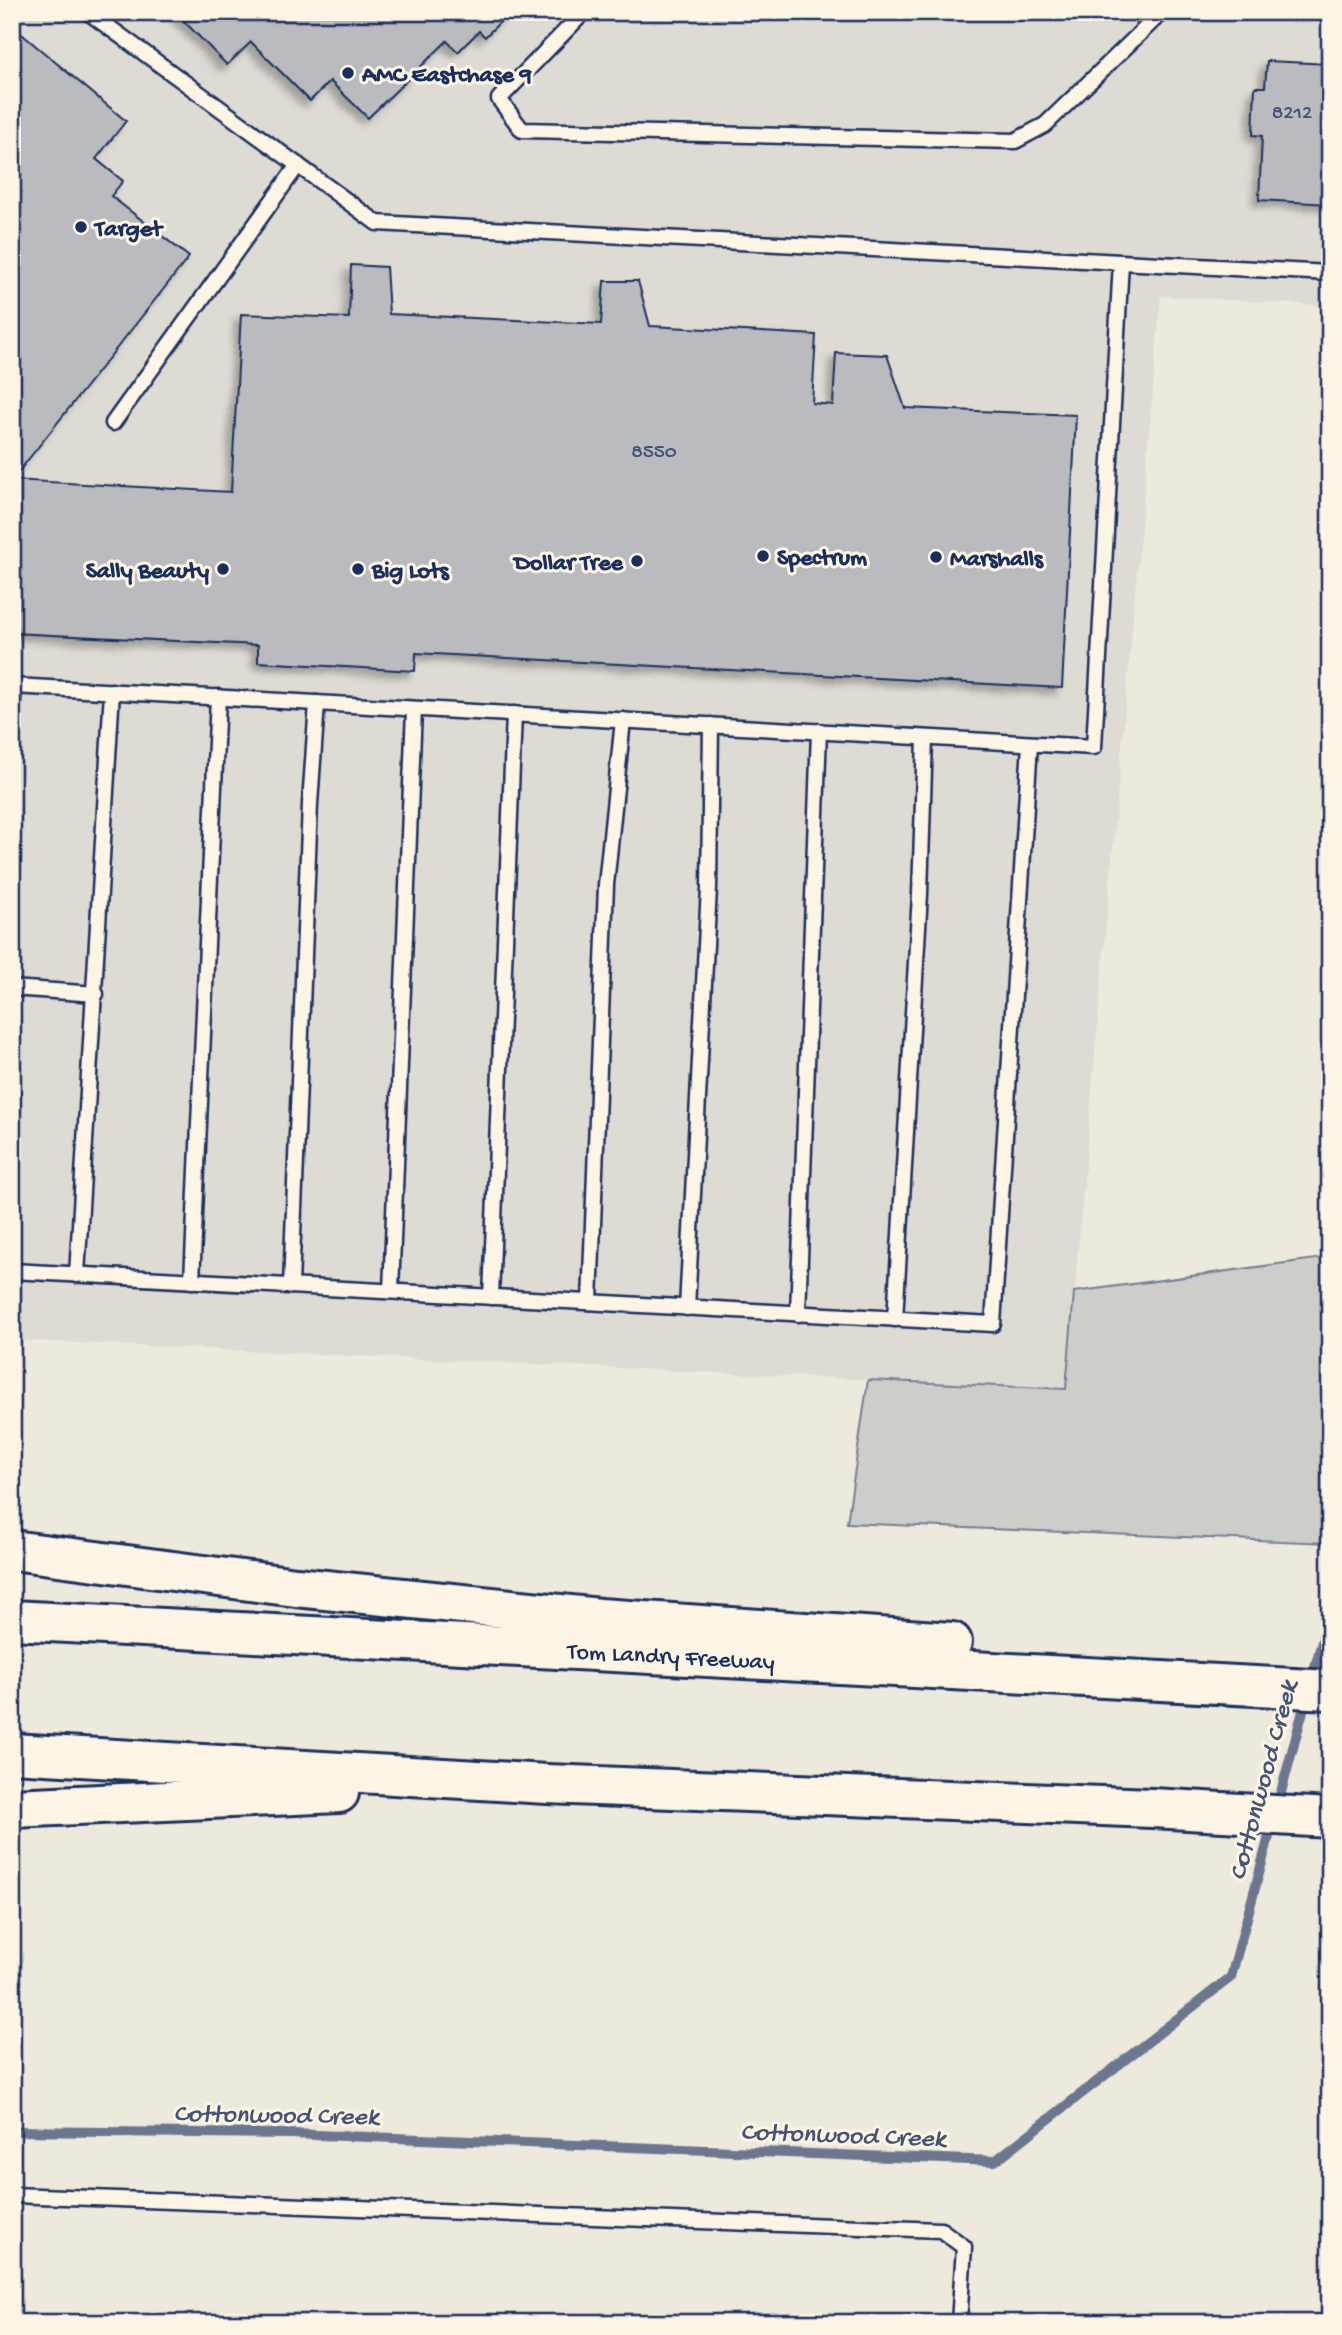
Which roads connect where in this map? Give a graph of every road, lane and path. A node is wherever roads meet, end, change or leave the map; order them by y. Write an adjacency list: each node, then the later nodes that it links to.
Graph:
1 (88, 12): 4 (lane)
2 (584, 12): 3 (lane)
3 (1162, 12)
4 (298, 165): 5 (lane); 7 (lane)
5 (1121, 262): 6 (lane); 19 (lane)
6 (1330, 273)
7 (113, 424)
8 (13, 686): 9 (lane); 12 (lane)
9 (112, 691): 10 (lane); 21 (lane)
10 (218, 697): 11 (lane); 24 (lane)
11 (317, 703): 13 (lane); 25 (lane)
12 (12, 708)
13 (414, 709): 14 (lane); 26 (lane)
14 (514, 714): 15 (lane); 27 (lane)
15 (624, 720): 16 (lane); 28 (lane)
16 (711, 725): 17 (lane); 29 (lane)
17 (819, 731): 18 (lane); 30 (lane)
18 (925, 738): 19 (lane); 31 (lane)
19 (1030, 744): 31 (lane)
20 (12, 988): 21 (lane)
21 (96, 994): 23 (lane)
22 (12, 1271): 23 (lane)
23 (77, 1275): 24 (lane)
24 (192, 1281): 25 (lane)
25 (291, 1286): 26 (lane)
26 (391, 1292): 27 (lane)
27 (491, 1297): 28 (lane)
28 (590, 1302): 29 (lane)
29 (687, 1308): 30 (lane)
30 (798, 1314): 31 (lane)
31 (895, 1319)
32 (12, 1550): 34 (highway)
33 (12, 1620): 34 (highway, Tom Landry Freeway)
34 (1107, 1676): 35 (highway, Tom Landry Freeway)
35 (1330, 1690)
36 (12, 1753): 37 (highway)
37 (547, 1784): 38 (highway); 39 (highway)
38 (12, 1808)
39 (1330, 1818)
40 (12, 2195): 41 (lane)
41 (959, 2323)

